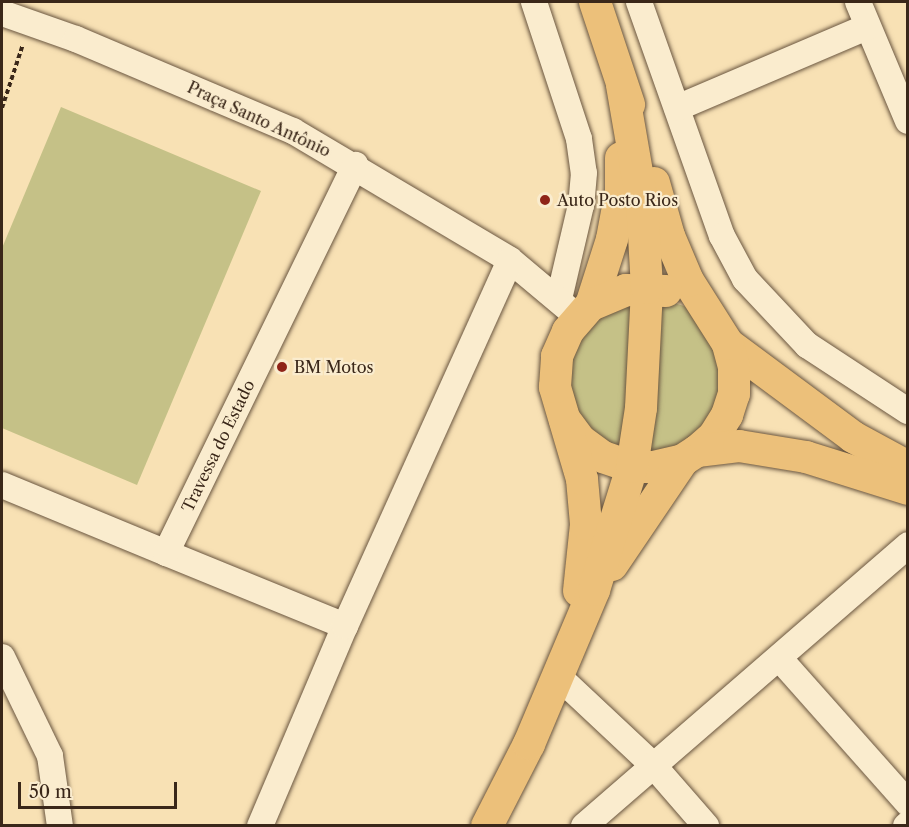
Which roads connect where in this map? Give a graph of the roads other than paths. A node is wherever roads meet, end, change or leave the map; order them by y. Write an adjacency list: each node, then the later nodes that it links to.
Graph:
1 (534, 2): 13 (street)
2 (595, 2): 7 (main road)
3 (639, 2): 8 (street)
4 (858, 2): 6 (street)
5 (2, 13): 10 (street, Praça Santo Antônio)
6 (867, 27): 8 (street); 9 (street)
7 (622, 85): 12 (main road); 13 (main road); 14 (main road)
8 (677, 108): 15 (street)
9 (908, 122)
10 (355, 165): 11 (street, Praça Santo Antônio); 23 (street, Travessa do Estado)
11 (510, 260): 13 (street, Praça Santo Antônio); 25 (street)
12 (647, 288): 13 (main road); 14 (main road); 18 (main road)
13 (576, 308): 16 (main road)
14 (720, 331): 17 (main road); 19 (main road)
15 (908, 411)
16 (565, 420): 18 (main road); 28 (main road)
17 (690, 455): 18 (main road); 21 (main road); 24 (main road)
18 (632, 467): 24 (main road)
19 (908, 467)
20 (2, 485): 23 (street)
21 (908, 489)
22 (908, 544): 27 (street)
23 (166, 553): 25 (street)
24 (594, 590): 28 (main road)
25 (345, 626): 32 (street)
26 (2, 657): 31 (street)
27 (780, 659): 29 (street); 30 (street)
28 (563, 666): 29 (street); 33 (main road)
29 (653, 765): 34 (street); 35 (street)
30 (908, 803)
31 (60, 825)
32 (260, 825)
33 (487, 825)
34 (584, 825)
35 (706, 825)

